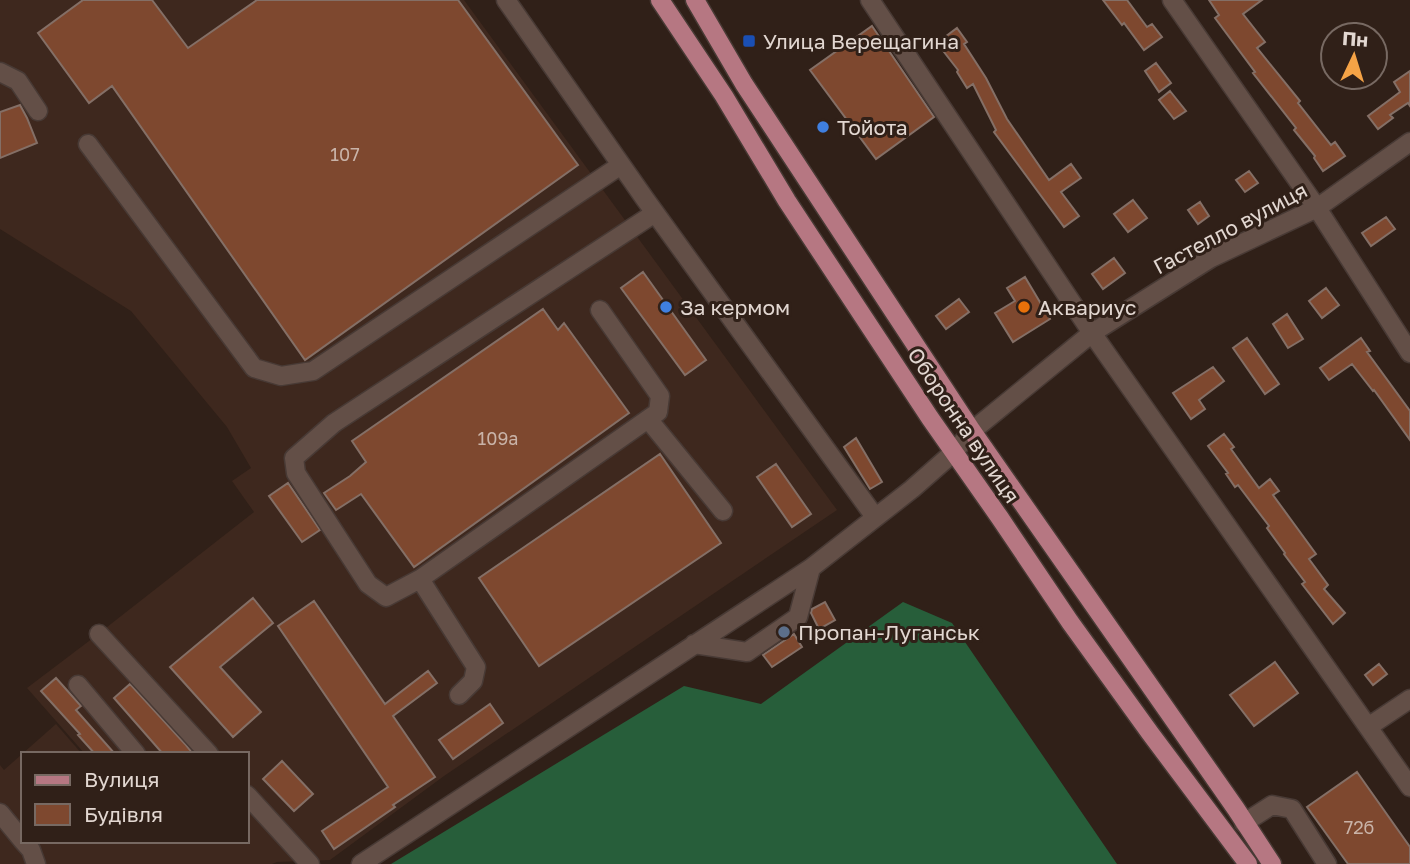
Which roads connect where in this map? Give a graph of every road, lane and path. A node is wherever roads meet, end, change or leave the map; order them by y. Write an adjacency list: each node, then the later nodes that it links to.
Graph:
1 (506, 0): 10 (street)
2 (660, 0): 18 (main road, Оборонна вулиця)
3 (695, 0): 17 (main road, Оборонна вулиця)
4 (870, 0): 14 (street)
5 (1172, 0): 11 (street)
6 (0, 72): 7 (street)
7 (38, 111)
8 (1410, 142): 11 (street, Гастелло вулиця)
9 (88, 144): 10 (street)
10 (621, 165): 12 (street)
11 (1317, 208): 14 (street, Гастелло вулиця); 15 (street)
12 (655, 213): 20 (street); 22 (street)
13 (600, 310): 16 (street)
14 (1092, 333): 17 (street, Гастелло вулиця); 28 (street)
15 (1410, 353)
16 (648, 419): 19 (street); 22 (street)
17 (972, 431): 18 (street, Гастелло вулиця); 34 (main road, Оборонна вулиця)
18 (954, 452): 20 (street, Гастелло вулиця); 40 (main road, Оборонна вулиця)
19 (723, 511)
20 (875, 517): 21 (street, Гастелло вулиця)
21 (811, 568): 24 (street, Гастелло вулиця); 24 (street)
22 (420, 579): 26 (street)
23 (99, 634): 30 (street)
24 (694, 644): 39 (street, Гастелло вулиця)
25 (78, 685): 29 (street)
26 (459, 695)
27 (1410, 699): 28 (street)
28 (1368, 727): 31 (street)
29 (134, 752)
30 (207, 752)
31 (1410, 787)
32 (248, 796): 38 (street)
33 (0, 813): 35 (street)
34 (1244, 823): 41 (main road, Оборонна вулиця); 42 (street)
35 (21, 839)
36 (25, 843): 37 (street)
37 (36, 864)
38 (310, 864)
39 (361, 864)
40 (1248, 864)
41 (1272, 864)
42 (1327, 864)

